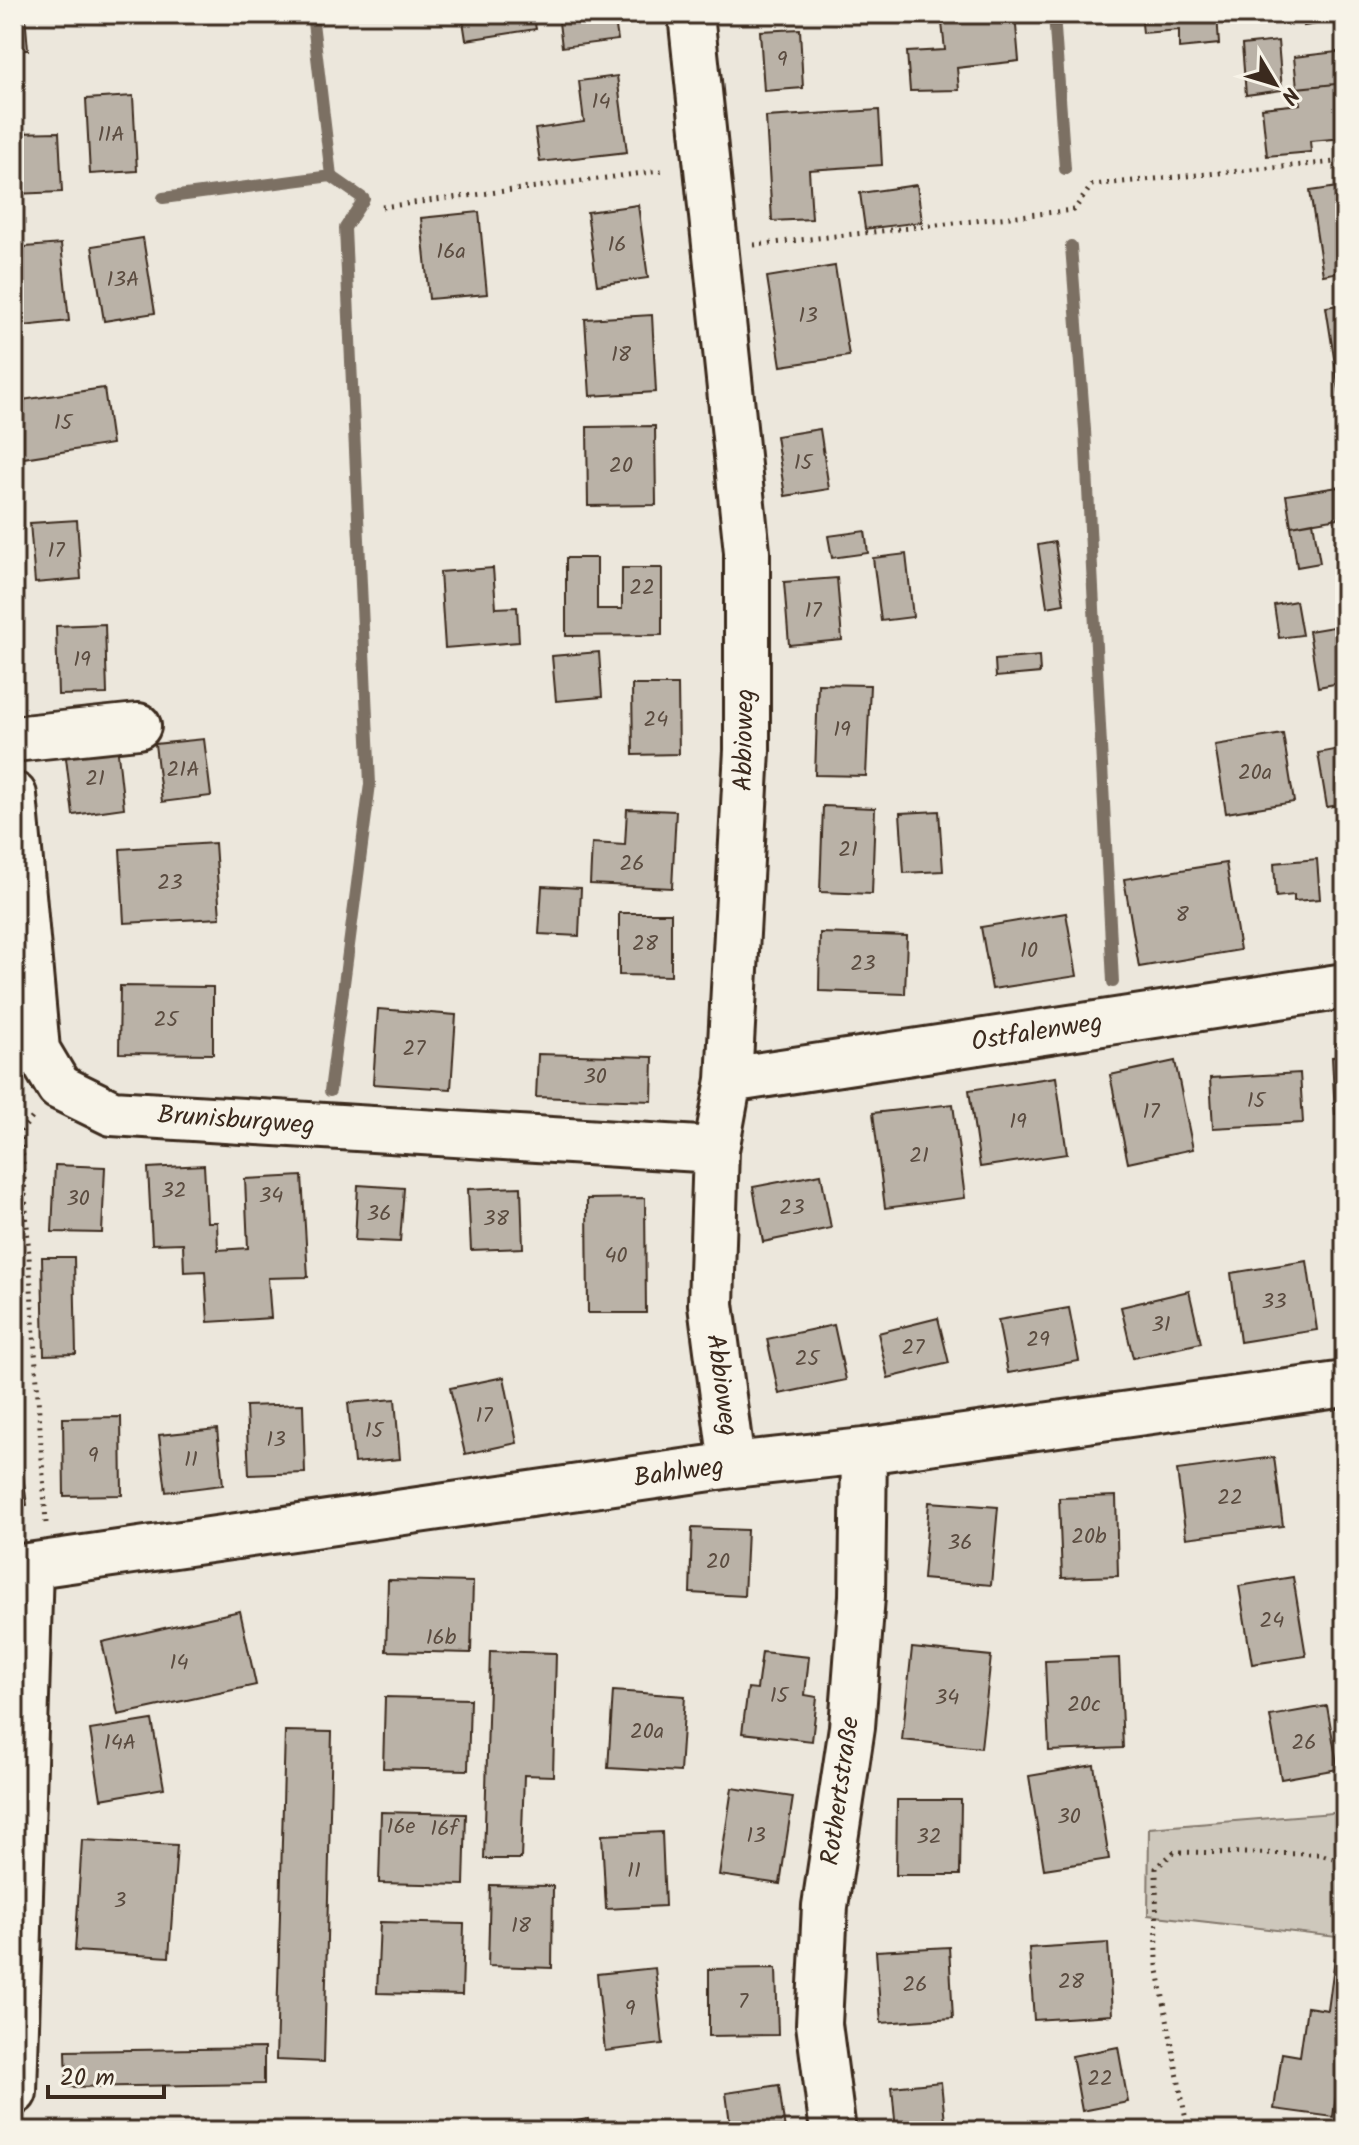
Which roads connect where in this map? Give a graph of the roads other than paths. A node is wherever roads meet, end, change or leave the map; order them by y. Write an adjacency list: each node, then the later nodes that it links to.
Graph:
1 (691, 14): 6 (street, Abbioweg)
2 (138, 726): 3 (street)
3 (14, 739)
4 (14, 795): 7 (street, Brunisburgweg)
5 (1345, 986): 6 (street, Ostfalenweg)
6 (729, 1080): 7 (street, Abbioweg)
7 (716, 1150): 10 (street, Abbioweg)
8 (1345, 1384): 9 (street, Bahlweg)
9 (864, 1451): 10 (street, Bahlweg); 13 (street, Rothertstraße)
10 (732, 1465): 11 (street, Bahlweg)
11 (31, 1566): 12 (street)
12 (14, 2092)
13 (833, 2131)

